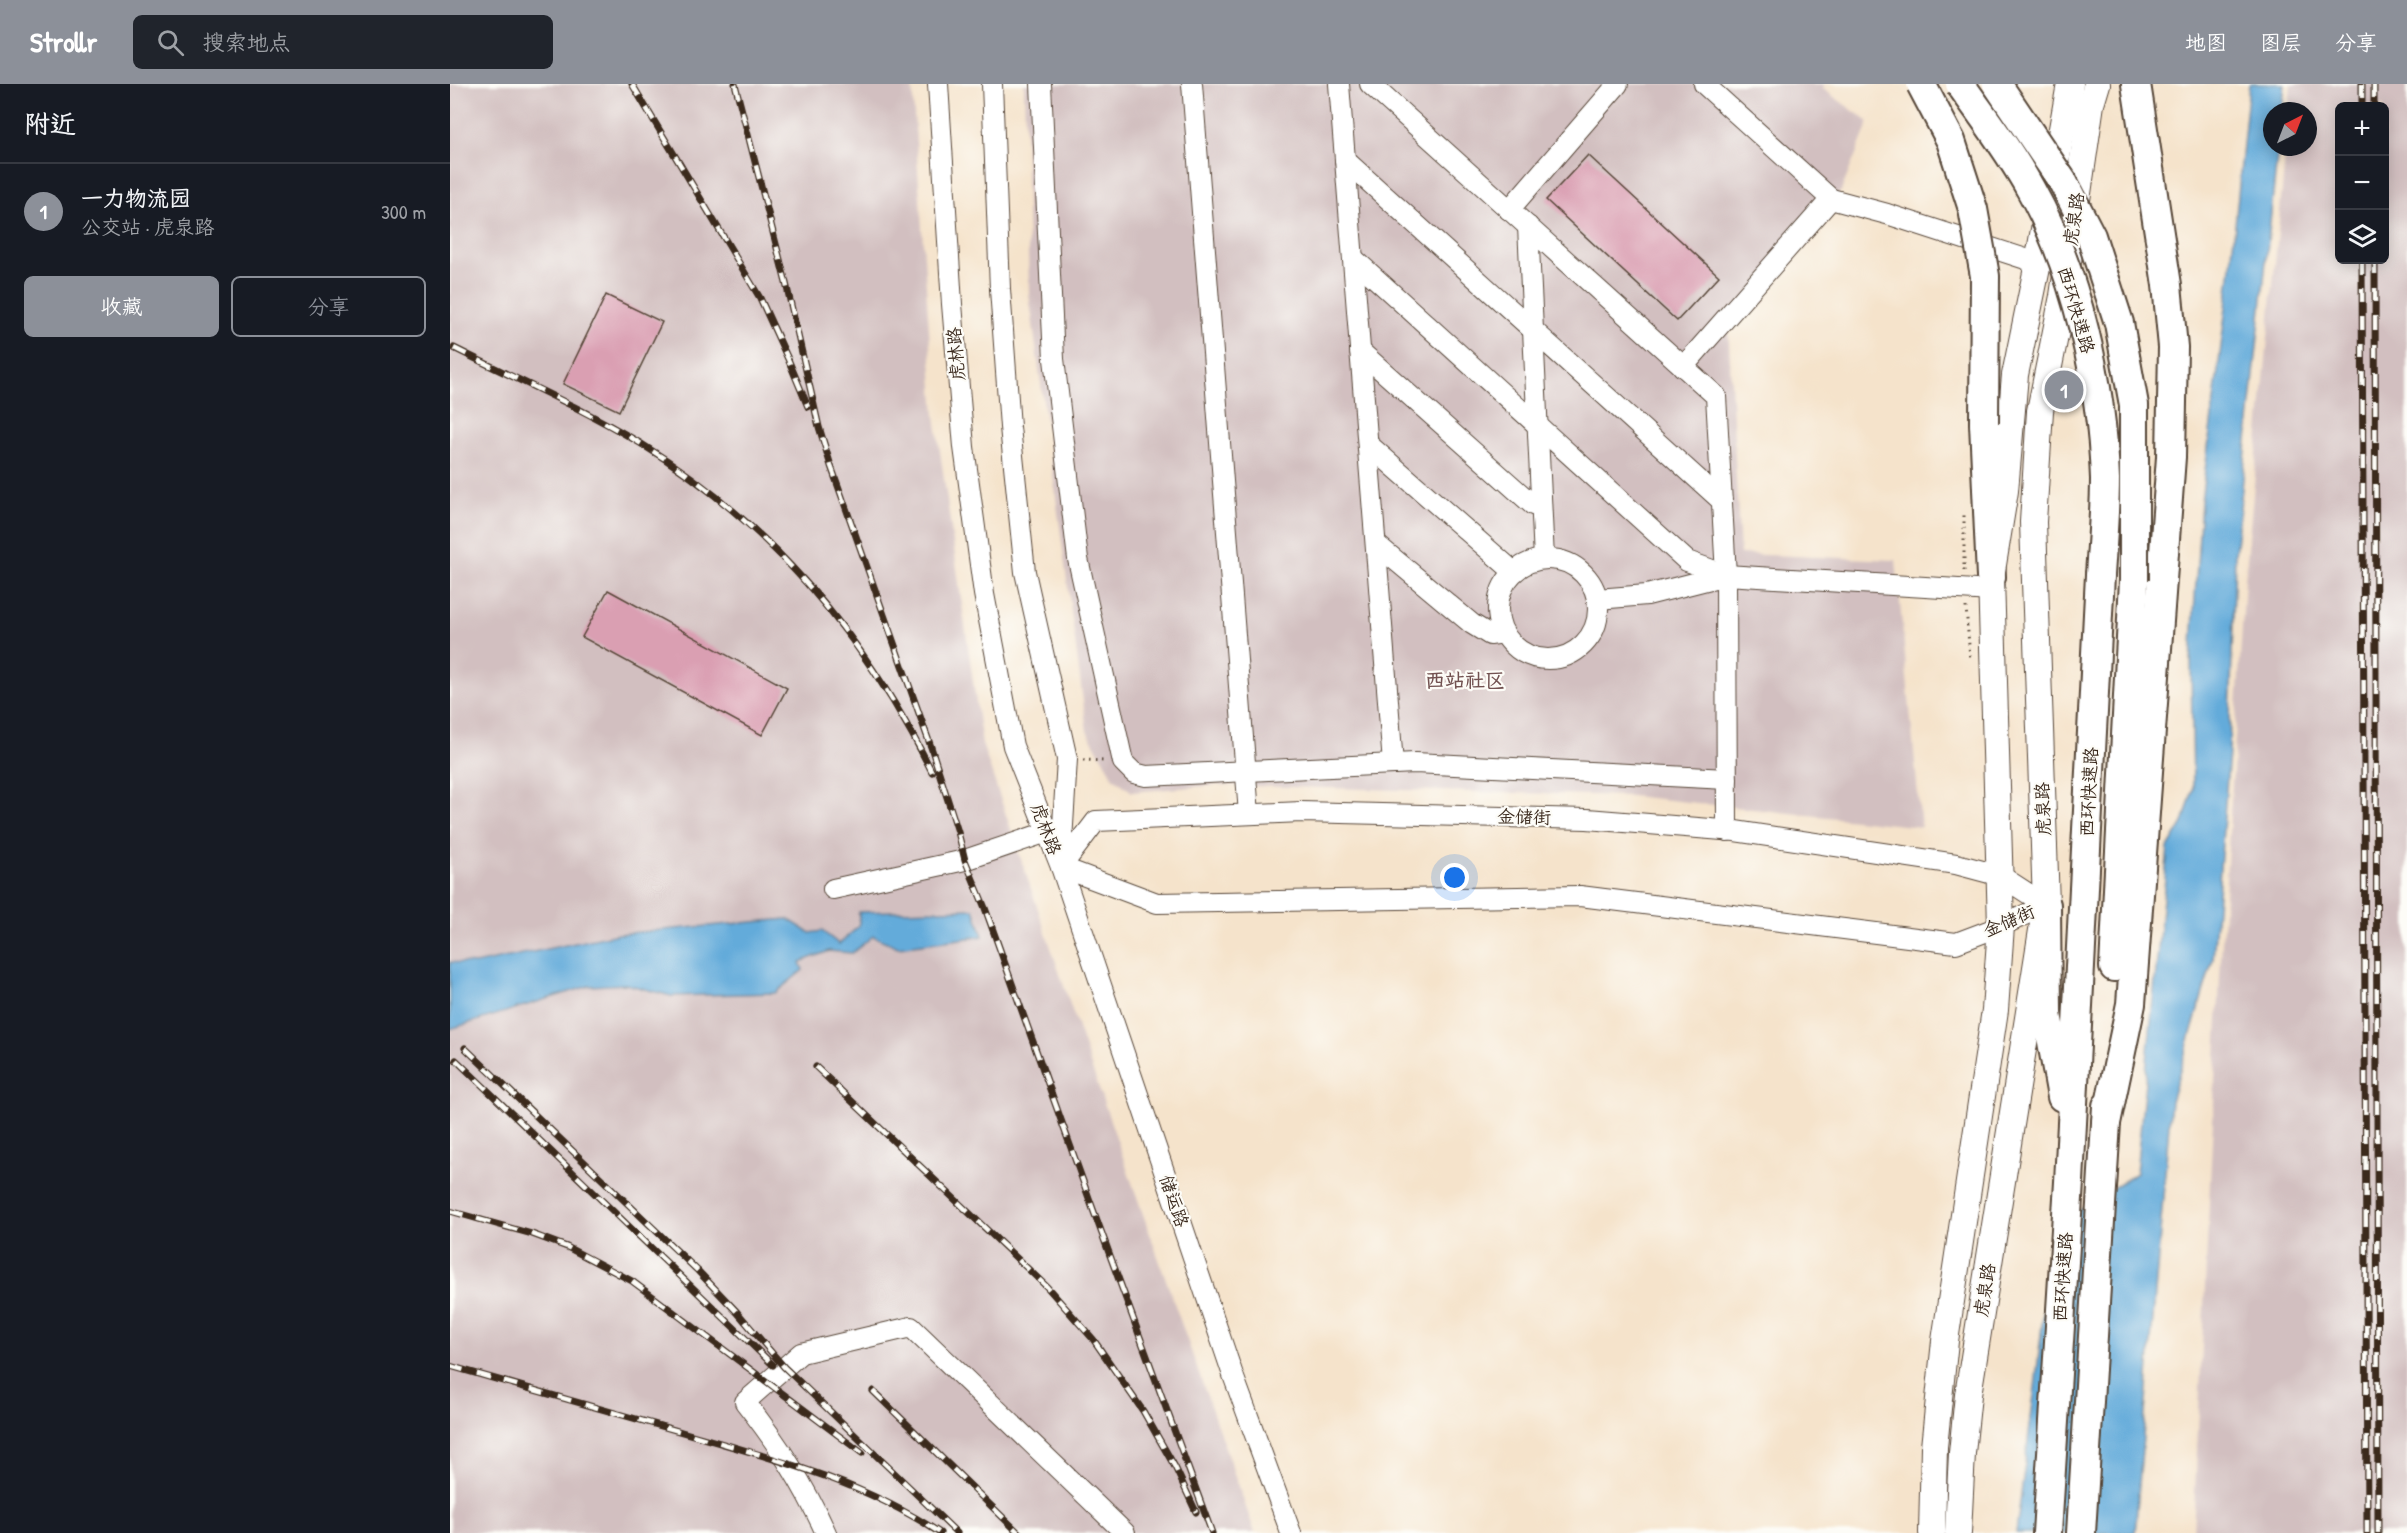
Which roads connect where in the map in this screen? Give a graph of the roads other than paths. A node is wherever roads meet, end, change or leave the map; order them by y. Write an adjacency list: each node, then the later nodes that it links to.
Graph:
1 (938, 84): 40 (street, 虎林路)
2 (992, 84): 41 (street, 虎林路)
3 (1041, 84): 36 (street)
4 (1192, 84): 36 (street)
5 (1339, 84): 15 (street)
6 (1370, 84): 17 (street)
7 (1618, 84): 17 (street)
8 (1704, 84): 16 (street)
9 (1921, 84): 32 (highway, bridge)
10 (1960, 84): 47 (highway, 西环快速路, bridge)
11 (1997, 84): 46 (highway, 西环快速路, bridge)
12 (2070, 84): 20 (main road, 虎泉路)
13 (2097, 84): 44 (main road, 虎泉路)
14 (2136, 84): 46 (highway)
15 (1345, 160): 19 (street); 21 (street)
16 (1831, 199): 20 (street); 23 (street)
17 (1509, 210): 18 (street)
18 (1528, 226): 21 (street); 23 (street)
19 (1353, 258): 22 (street); 24 (street)
20 (2038, 263): 32 (main road, 虎泉路)
21 (1533, 330): 24 (street); 26 (street)
22 (1360, 351): 25 (street); 27 (street)
23 (1683, 367): 26 (street)
24 (1537, 425): 27 (street); 31 (street)
25 (1368, 444): 28 (street); 30 (street)
26 (1722, 501): 31 (street)
27 (1541, 507): 29 (street)
28 (1376, 544): 34 (street); 35 (street)
29 (1544, 559): 30 (street); 33 (street)
30 (1514, 572): 34 (street)
31 (1726, 575): 32 (street); 33 (street); 37 (street)
32 (1992, 584): 42 (main road, 虎泉路)
33 (1597, 599): 34 (street)
34 (1504, 633)
35 (1393, 764): 36 (street); 37 (street)
36 (1246, 770): 38 (street)
37 (1727, 778): 39 (street)
38 (1249, 814): 39 (street, 金储街); 41 (street, 金储街)
39 (1727, 831): 42 (street, 金储街)
40 (1047, 832): 41 (street, 虎林路); 43 (street)
41 (1061, 867): 45 (street, 金储街); 50 (street, 储运路)
42 (2001, 876): 44 (street, 金储街); 45 (main road, 虎泉路)
43 (833, 889)
44 (2046, 905): 45 (street, 金储街); 47 (highway); 52 (main road, 虎泉路)
45 (2001, 927): 51 (main road, 虎泉路)
46 (2106, 1123): 54 (highway, 西环快速路)
47 (2071, 1146): 53 (highway, 西环快速路)
48 (826, 1533): 49 (street)
49 (1125, 1533)
50 (1291, 1533)
51 (1932, 1533)
52 (1958, 1533)
53 (2047, 1533)
54 (2082, 1533)

